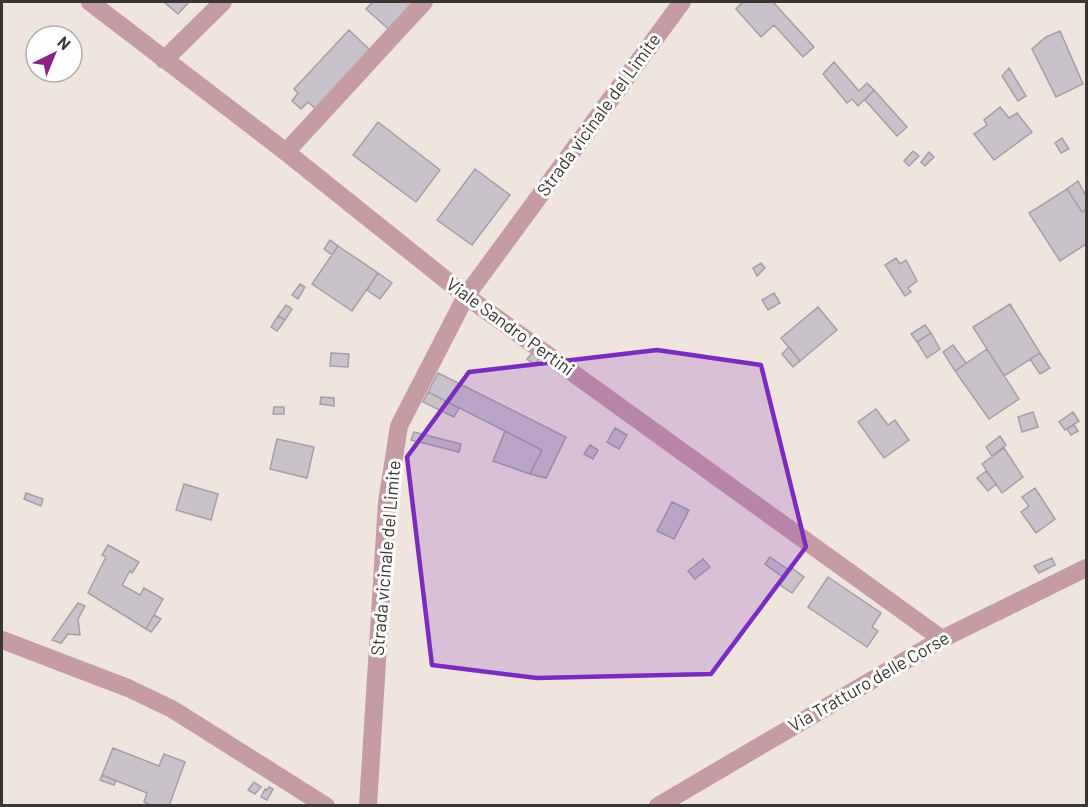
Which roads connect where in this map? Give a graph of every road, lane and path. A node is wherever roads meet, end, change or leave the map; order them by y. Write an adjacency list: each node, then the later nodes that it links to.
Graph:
1 (90, 2): 5 (street, Viale Sandro Pertini)
2 (223, 2): 5 (street)
3 (424, 2): 6 (street)
4 (682, 2): 7 (street, Strada vicinale del Limite)
5 (164, 60): 6 (street, Viale Sandro Pertini)
6 (286, 152): 7 (street, Viale Sandro Pertini)
7 (466, 296): 9 (street, Viale Sandro Pertini); 12 (street, Strada vicinale del Limite)
8 (1086, 568): 9 (street, Via Tratturo delle Corse)
9 (942, 639): 13 (street, Via Tratturo delle Corse)
10 (2, 640): 11 (street)
11 (326, 806)
12 (368, 806)
13 (658, 806)

